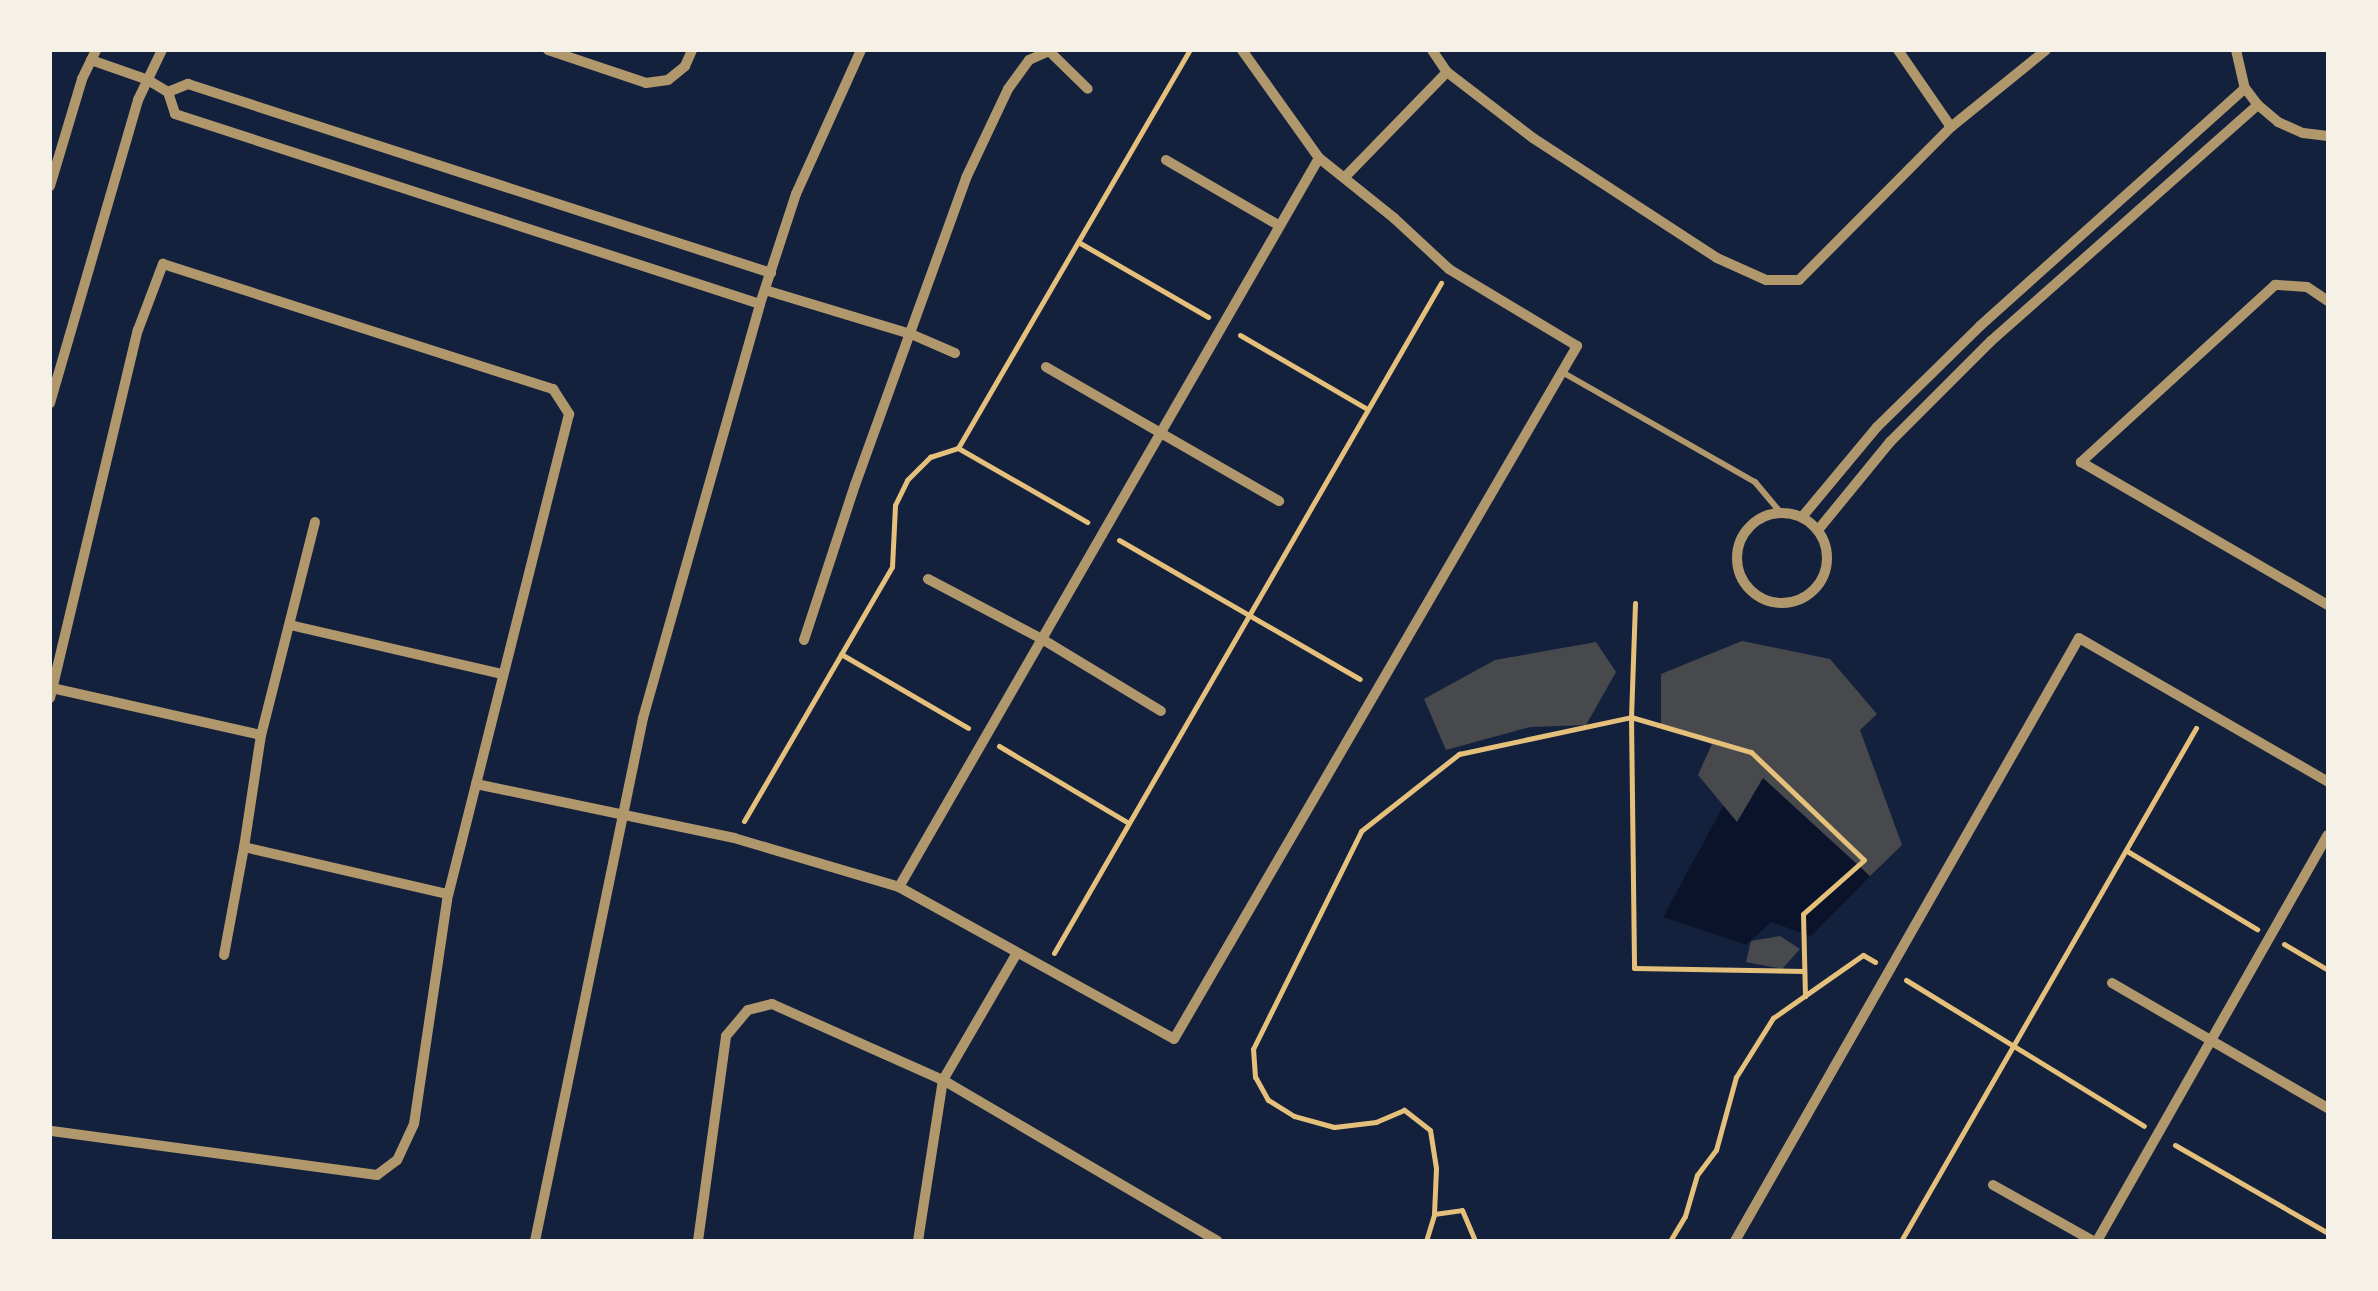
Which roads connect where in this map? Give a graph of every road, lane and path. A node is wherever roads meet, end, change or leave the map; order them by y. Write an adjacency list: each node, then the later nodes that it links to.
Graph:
1 (162, 50): 13 (street)
2 (548, 50): 3 (street)
3 (692, 50)
4 (861, 50): 26 (street)
5 (1190, 50): 36 (path)
6 (1242, 50): 20 (street)
7 (1432, 50): 12 (street)
8 (1898, 50): 18 (street)
9 (2046, 50): 18 (street)
10 (2236, 50): 14 (street)
11 (94, 55): 13 (street); 23 (street)
12 (1447, 72): 18 (street); 22 (street)
13 (148, 80): 16 (street); 34 (street)
14 (2246, 88): 17 (street); 39 (street)
15 (1088, 90): 30 (street)
16 (168, 92): 26 (street); 29 (street)
17 (2258, 105): 19 (street); 41 (street)
18 (1951, 127)
19 (2328, 136)
20 (1320, 158): 22 (street); 24 (street)
21 (1166, 160): 24 (street)
22 (1345, 177): 25 (street)
23 (50, 186)
24 (1278, 225): 35 (street)
25 (1448, 269): 33 (street); 46 (path)
26 (771, 274): 27 (street)
27 (765, 290): 29 (street); 30 (street)
28 (2328, 302): 45 (street)
29 (760, 304): 59 (street)
30 (910, 334): 31 (street); 49 (street)
31 (956, 353)
32 (1046, 367): 35 (street)
33 (1562, 372): 38 (lane); 51 (street)
34 (50, 403)
35 (1161, 434): 37 (street); 42 (street)
36 (958, 448): 42 (path); 61 (path)
37 (1279, 501)
38 (1780, 512): 39 (street); 41 (street)
39 (1802, 517): 41 (street)
40 (315, 522): 47 (street)
41 (1818, 530)
42 (1104, 532): 46 (path); 48 (street)
43 (928, 579): 48 (street)
44 (1634, 604): 55 (path)
45 (2328, 605)
46 (1248, 612): 51 (path); 69 (path)
47 (290, 625): 50 (street); 56 (street)
48 (1042, 639): 53 (street); 64 (street)
49 (804, 640)
50 (502, 674): 52 (street); 58 (street)
51 (1376, 688): 69 (street)
52 (51, 693): 56 (street)
53 (1161, 711)
54 (2205, 711): 57 (street); 63 (path); 70 (street)
55 (1631, 717): 72 (path); 72 (path); 82 (path)
56 (261, 735): 62 (street)
57 (2328, 782)
58 (476, 784): 59 (street); 65 (street)
59 (620, 815): 61 (street); 84 (street)
60 (2328, 835): 66 (street)
61 (734, 838): 64 (street)
62 (244, 847): 65 (street); 68 (street)
63 (2127, 851): 66 (path); 76 (path)
64 (899, 887): 67 (street)
65 (448, 894): 79 (street)
66 (2270, 936): 71 (path); 75 (street)
67 (1017, 953): 69 (street); 77 (street)
68 (224, 956)
69 (1046, 969)
70 (1890, 970): 74 (path); 76 (path); 91 (street)
71 (2328, 970)
72 (1804, 971): 74 (path)
73 (2112, 983): 75 (street)
74 (1804, 996): 90 (path)
75 (2210, 1037): 78 (street); 80 (street)
76 (2014, 1046): 80 (path); 92 (path)
77 (944, 1080): 85 (street); 86 (street); 87 (street)
78 (2328, 1108)
79 (50, 1131)
80 (2156, 1134): 83 (path); 93 (street)
81 (1993, 1185): 93 (street)
82 (1434, 1214): 88 (path); 89 (path)
83 (2328, 1234)
84 (535, 1241)
85 (698, 1241)
86 (918, 1241)
87 (1217, 1241)
88 (1426, 1241)
89 (1475, 1241)
90 (1670, 1241)
91 (1734, 1241)
92 (1901, 1241)
93 (2095, 1241)

